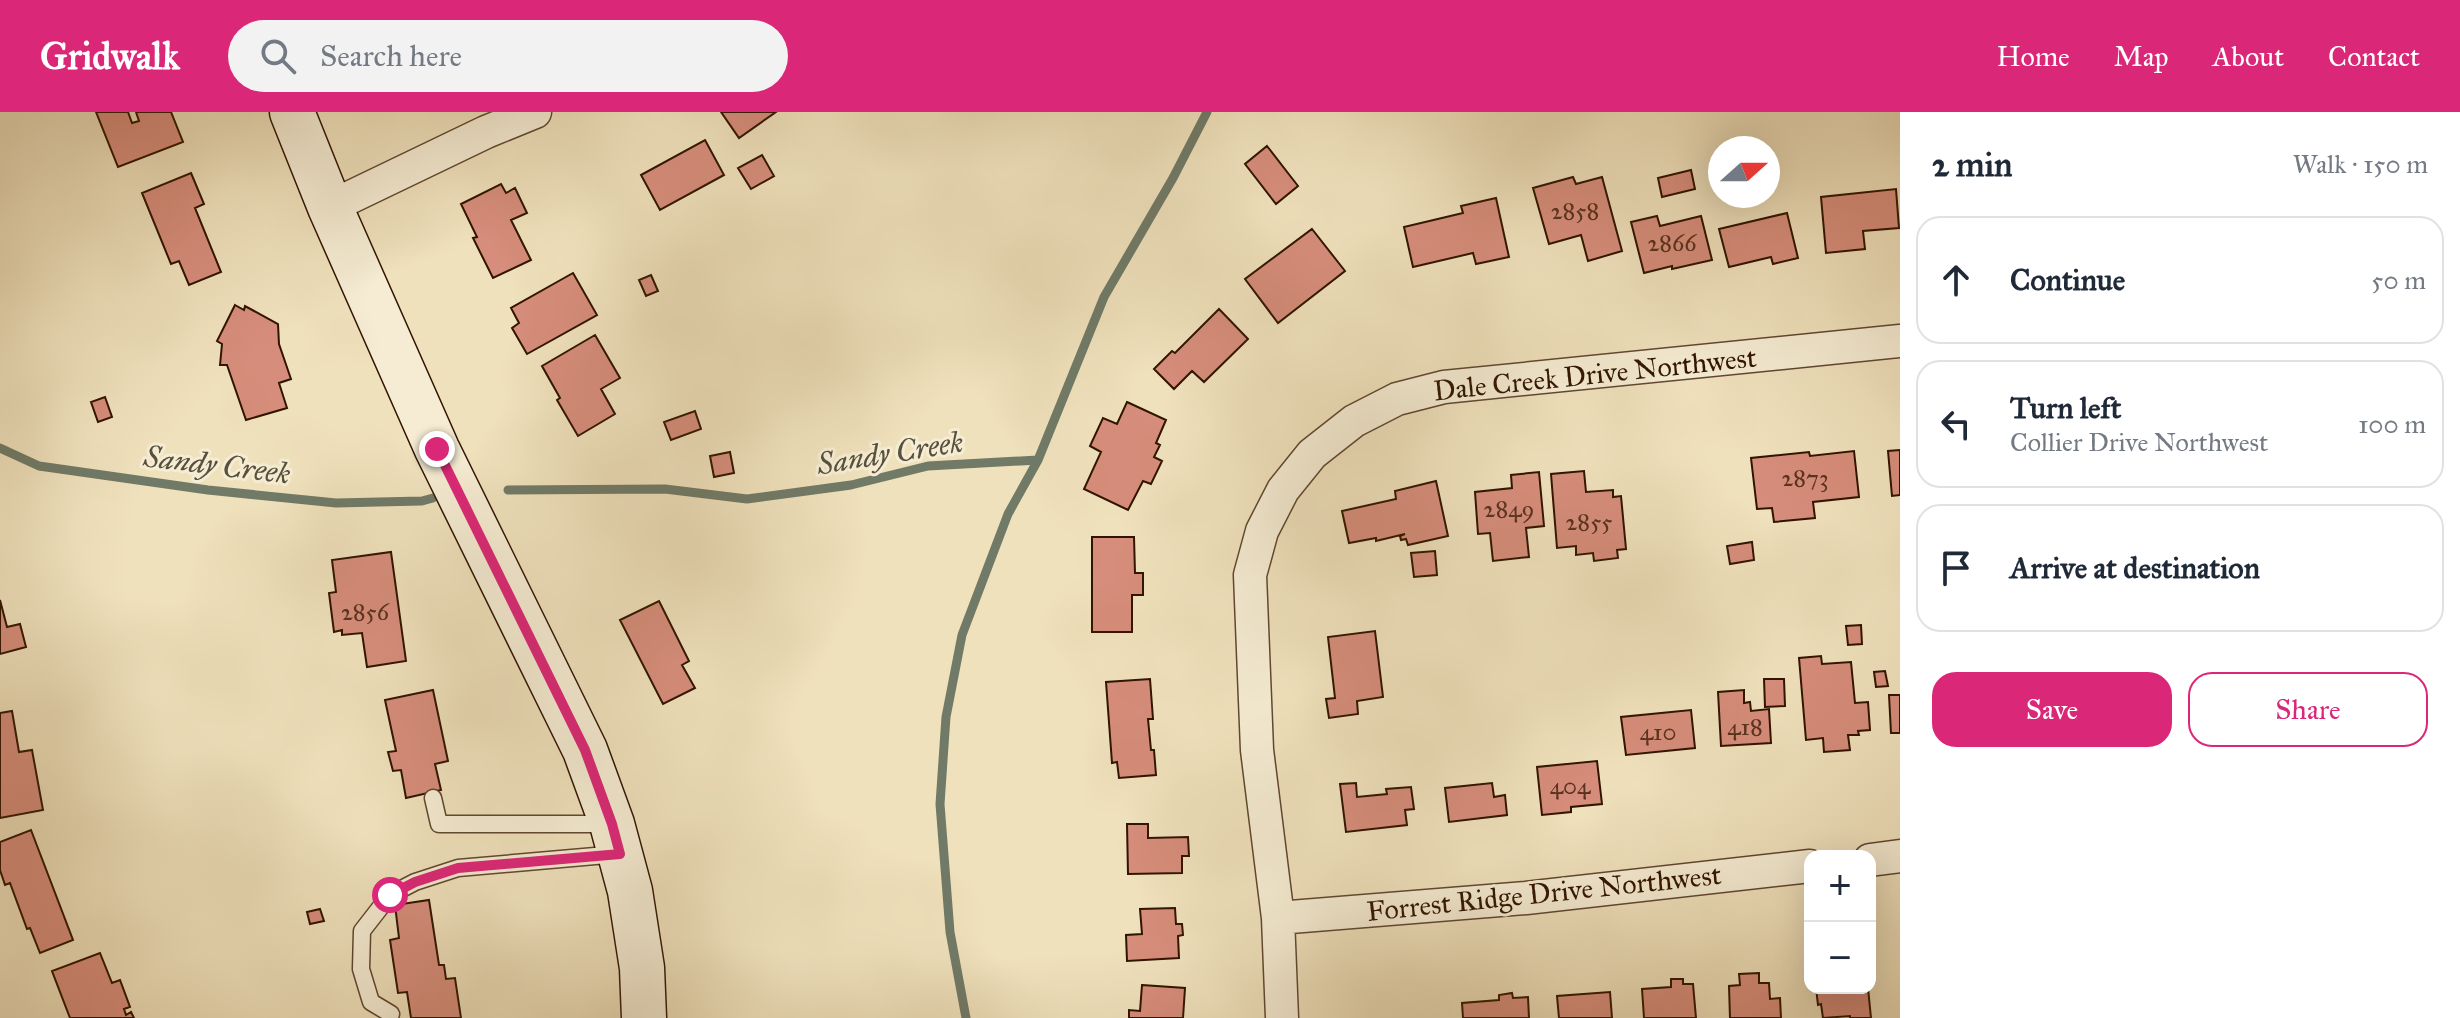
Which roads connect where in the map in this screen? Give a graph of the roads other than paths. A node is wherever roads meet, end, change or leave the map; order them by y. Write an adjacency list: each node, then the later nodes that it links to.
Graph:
1 (292, 112): 3 (main road)
2 (535, 112): 3 (street)
3 (330, 207): 6 (main road)
4 (1900, 341): 10 (street, Dale Creek Drive Northwest)
5 (433, 798): 6 (lane)
6 (616, 839): 11 (lane); 12 (main road)
7 (1900, 856): 8 (street)
8 (1876, 859)
9 (1804, 867): 10 (street, Forrest Ridge Drive Northwest)
10 (1278, 918): 13 (street, Dale Creek Drive Northwest)
11 (391, 1014)
12 (644, 1018)
13 (1282, 1018)

